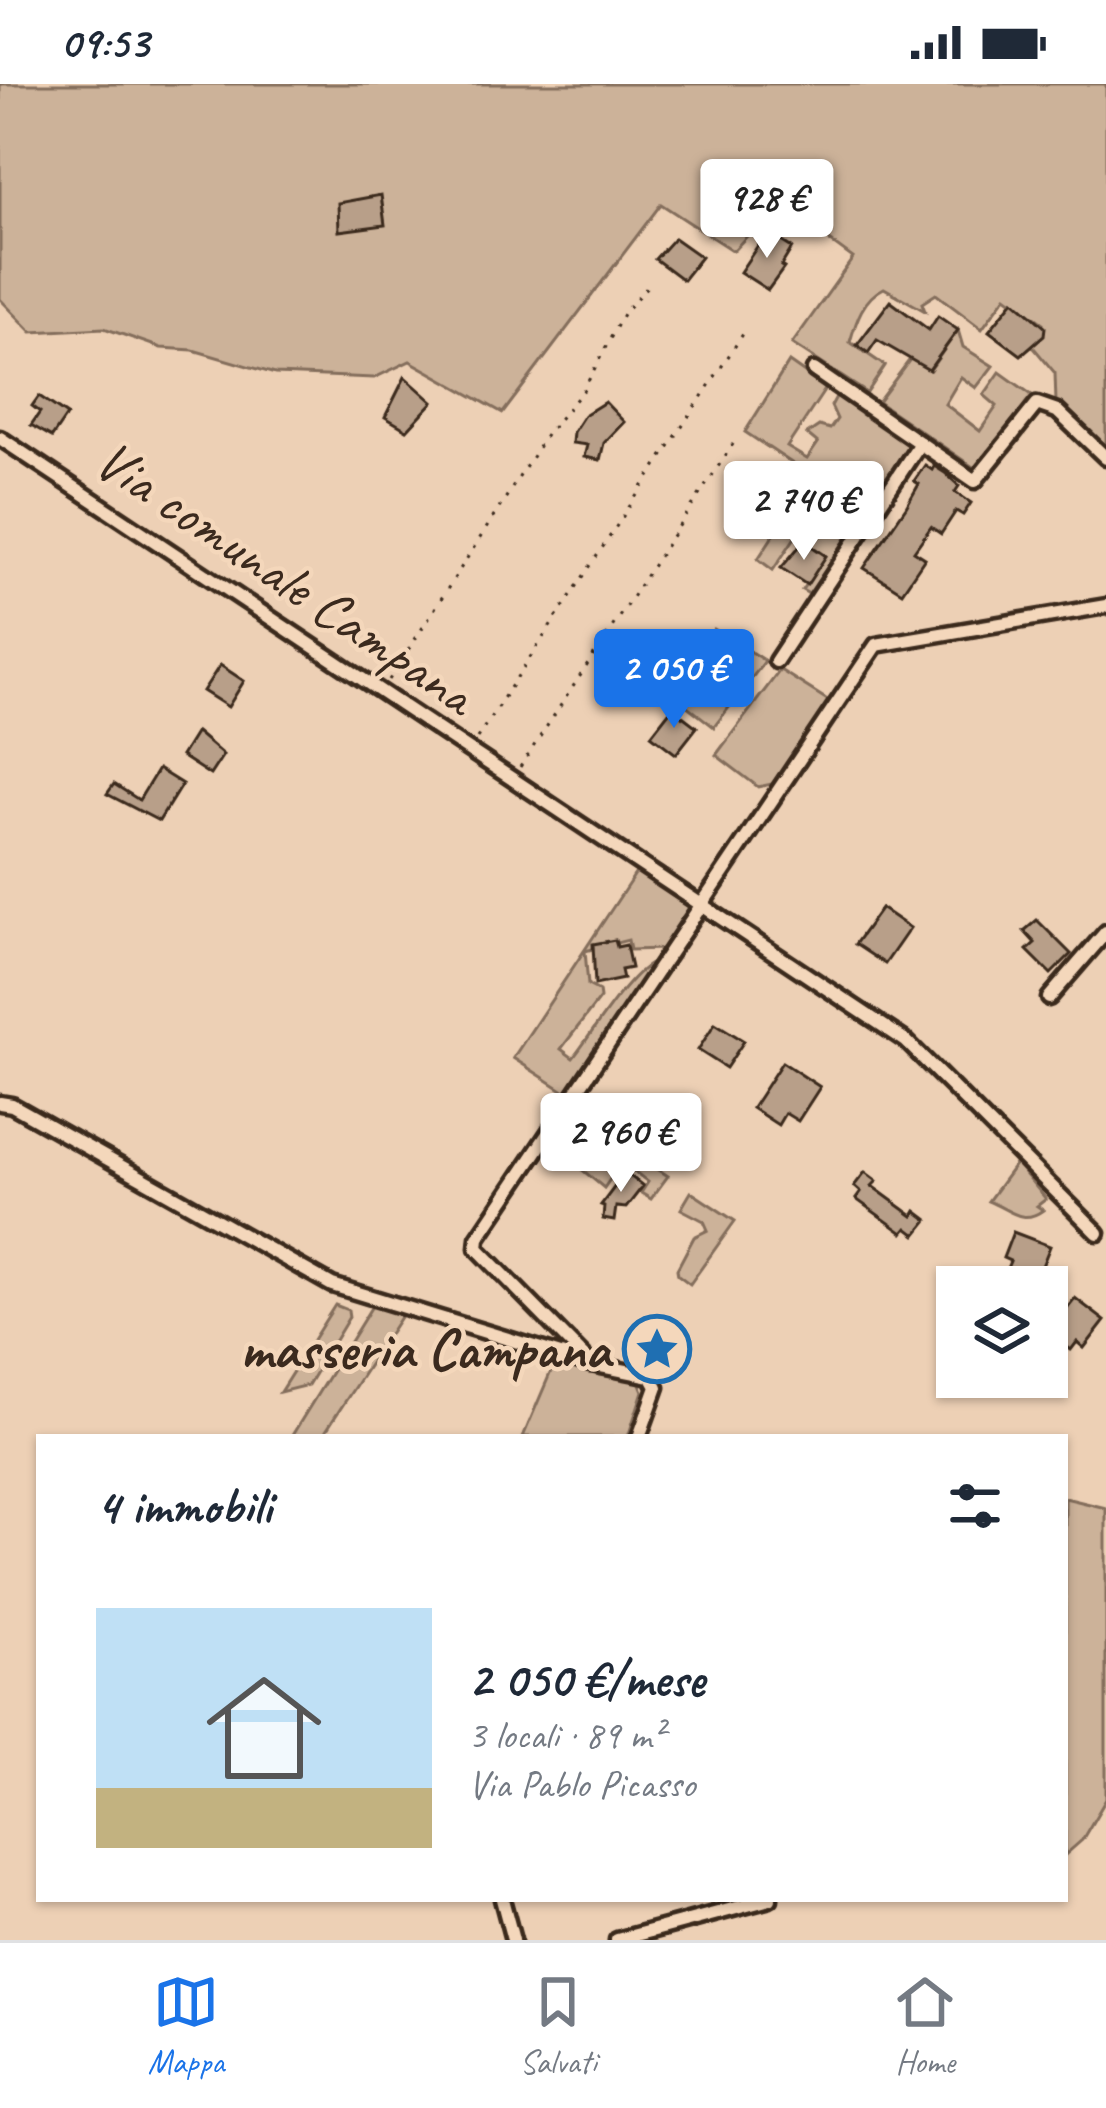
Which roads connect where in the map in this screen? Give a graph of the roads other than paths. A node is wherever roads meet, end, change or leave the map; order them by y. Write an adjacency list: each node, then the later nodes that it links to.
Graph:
1 (814, 370): 3 (street)
2 (0, 438): 7 (street, Via comunale Campana)
3 (920, 443): 4 (street); 6 (street)
4 (1106, 458)
5 (1106, 606): 7 (street)
6 (776, 661)
7 (703, 905): 11 (street, Via comunale Campana); 12 (street)
8 (1106, 932): 9 (street)
9 (1048, 998)
10 (0, 1103): 12 (street)
11 (1098, 1233)
12 (591, 1364): 13 (street)
13 (640, 1434)
14 (503, 1902): 16 (street)
15 (759, 1902): 17 (street)
16 (513, 1940)
17 (617, 1940)

